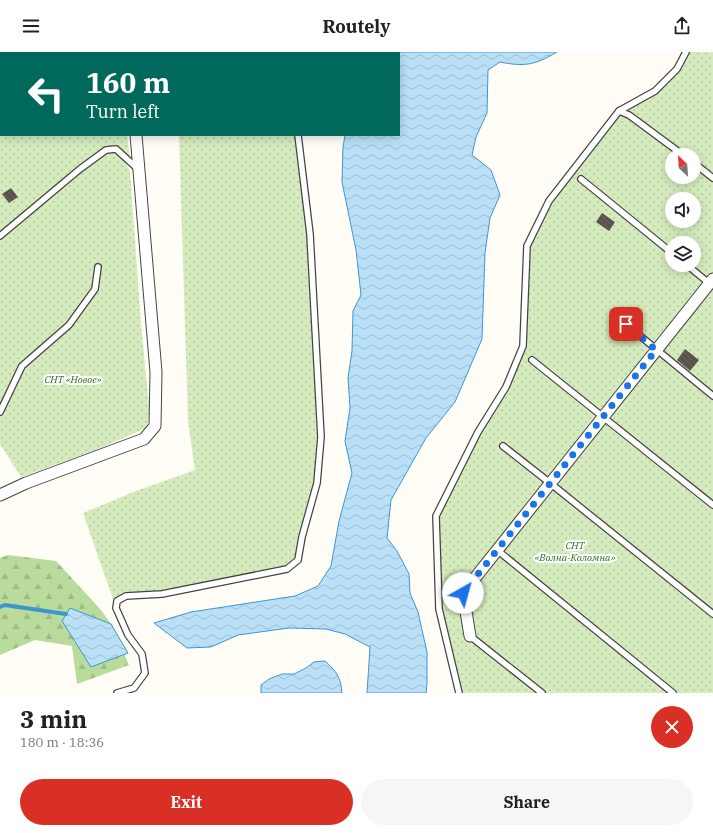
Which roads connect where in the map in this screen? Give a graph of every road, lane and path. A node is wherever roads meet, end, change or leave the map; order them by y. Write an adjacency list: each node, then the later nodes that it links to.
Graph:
1 (686, 52): 2 (lane)
2 (619, 111): 5 (lane); 29 (lane)
3 (136, 136): 7 (street)
4 (298, 136): 28 (lane)
5 (674, 148)
6 (701, 169): 8 (lane)
7 (139, 170): 10 (lane); 23 (street)
8 (713, 178)
9 (581, 179): 11 (lane)
10 (0, 236)
11 (665, 247)
12 (98, 267): 19 (lane)
13 (697, 272): 14 (lane)
14 (712, 283): 16 (street)
15 (616, 316): 16 (lane)
16 (656, 350): 18 (lane); 20 (street)
17 (532, 360): 20 (lane)
18 (713, 396)
19 (0, 412)
20 (603, 416): 22 (street); 24 (lane)
21 (503, 446): 22 (lane)
22 (550, 483): 25 (street); 26 (lane)
23 (0, 495)
24 (713, 505)
25 (497, 550): 27 (street); 31 (lane)
26 (713, 614)
27 (470, 636): 30 (lane)
28 (118, 693)
29 (459, 693)
30 (542, 693)
31 (673, 693)

